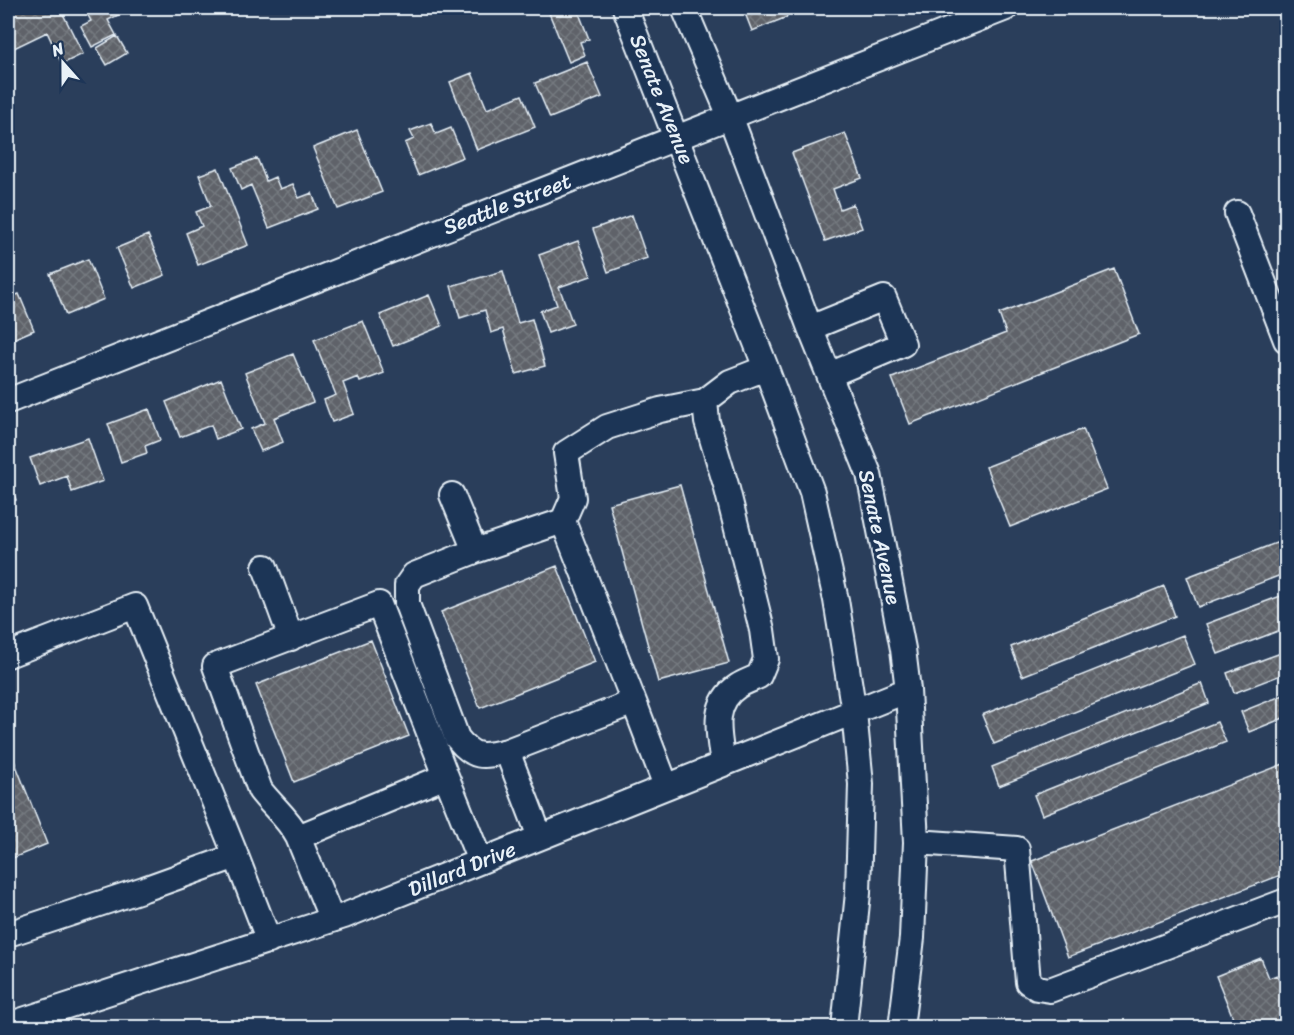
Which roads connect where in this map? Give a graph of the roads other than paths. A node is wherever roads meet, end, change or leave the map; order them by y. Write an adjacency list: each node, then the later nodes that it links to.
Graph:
1 (625, 8): 5 (street, Senate Avenue)
2 (684, 8): 4 (street, Senate Avenue)
3 (1006, 8): 4 (street, Seattle Street)
4 (730, 116): 5 (street, Seattle Street); 7 (street, Senate Avenue)
5 (677, 137): 9 (street, Senate Avenue); 11 (street, Seattle Street)
6 (1237, 213): 8 (street)
7 (810, 328): 10 (street, Senate Avenue); 10 (street)
8 (1287, 340)
9 (766, 368): 12 (street); 21 (street, Senate Avenue)
10 (829, 375): 19 (street, Senate Avenue)
11 (8, 401)
12 (705, 401): 14 (street); 23 (street)
13 (452, 495): 15 (street)
14 (563, 521): 15 (street); 20 (street)
15 (475, 551): 22 (street)
16 (265, 567): 17 (street)
17 (291, 638): 24 (street); 26 (street)
18 (8, 655): 29 (street)
19 (908, 690): 21 (street, Dillard Drive); 28 (street, Senate Avenue)
20 (634, 702): 22 (street); 25 (street)
21 (854, 712): 23 (street, Dillard Drive); 36 (street, Senate Avenue)
22 (507, 751): 27 (street)
23 (723, 763): 25 (street, Dillard Drive)
24 (446, 776): 26 (street); 30 (street)
25 (666, 786): 27 (street, Dillard Drive)
26 (298, 837): 32 (street)
27 (540, 837): 30 (street, Dillard Drive)
28 (916, 843): 31 (street); 37 (street, Senate Avenue)
29 (237, 856): 33 (street); 34 (street)
30 (480, 861): 32 (street, Dillard Drive)
31 (1287, 901)
32 (332, 920): 34 (street, Dillard Drive)
33 (8, 934)
34 (269, 941): 35 (street, Dillard Drive)
35 (8, 1025)
36 (844, 1028)
37 (901, 1028)

